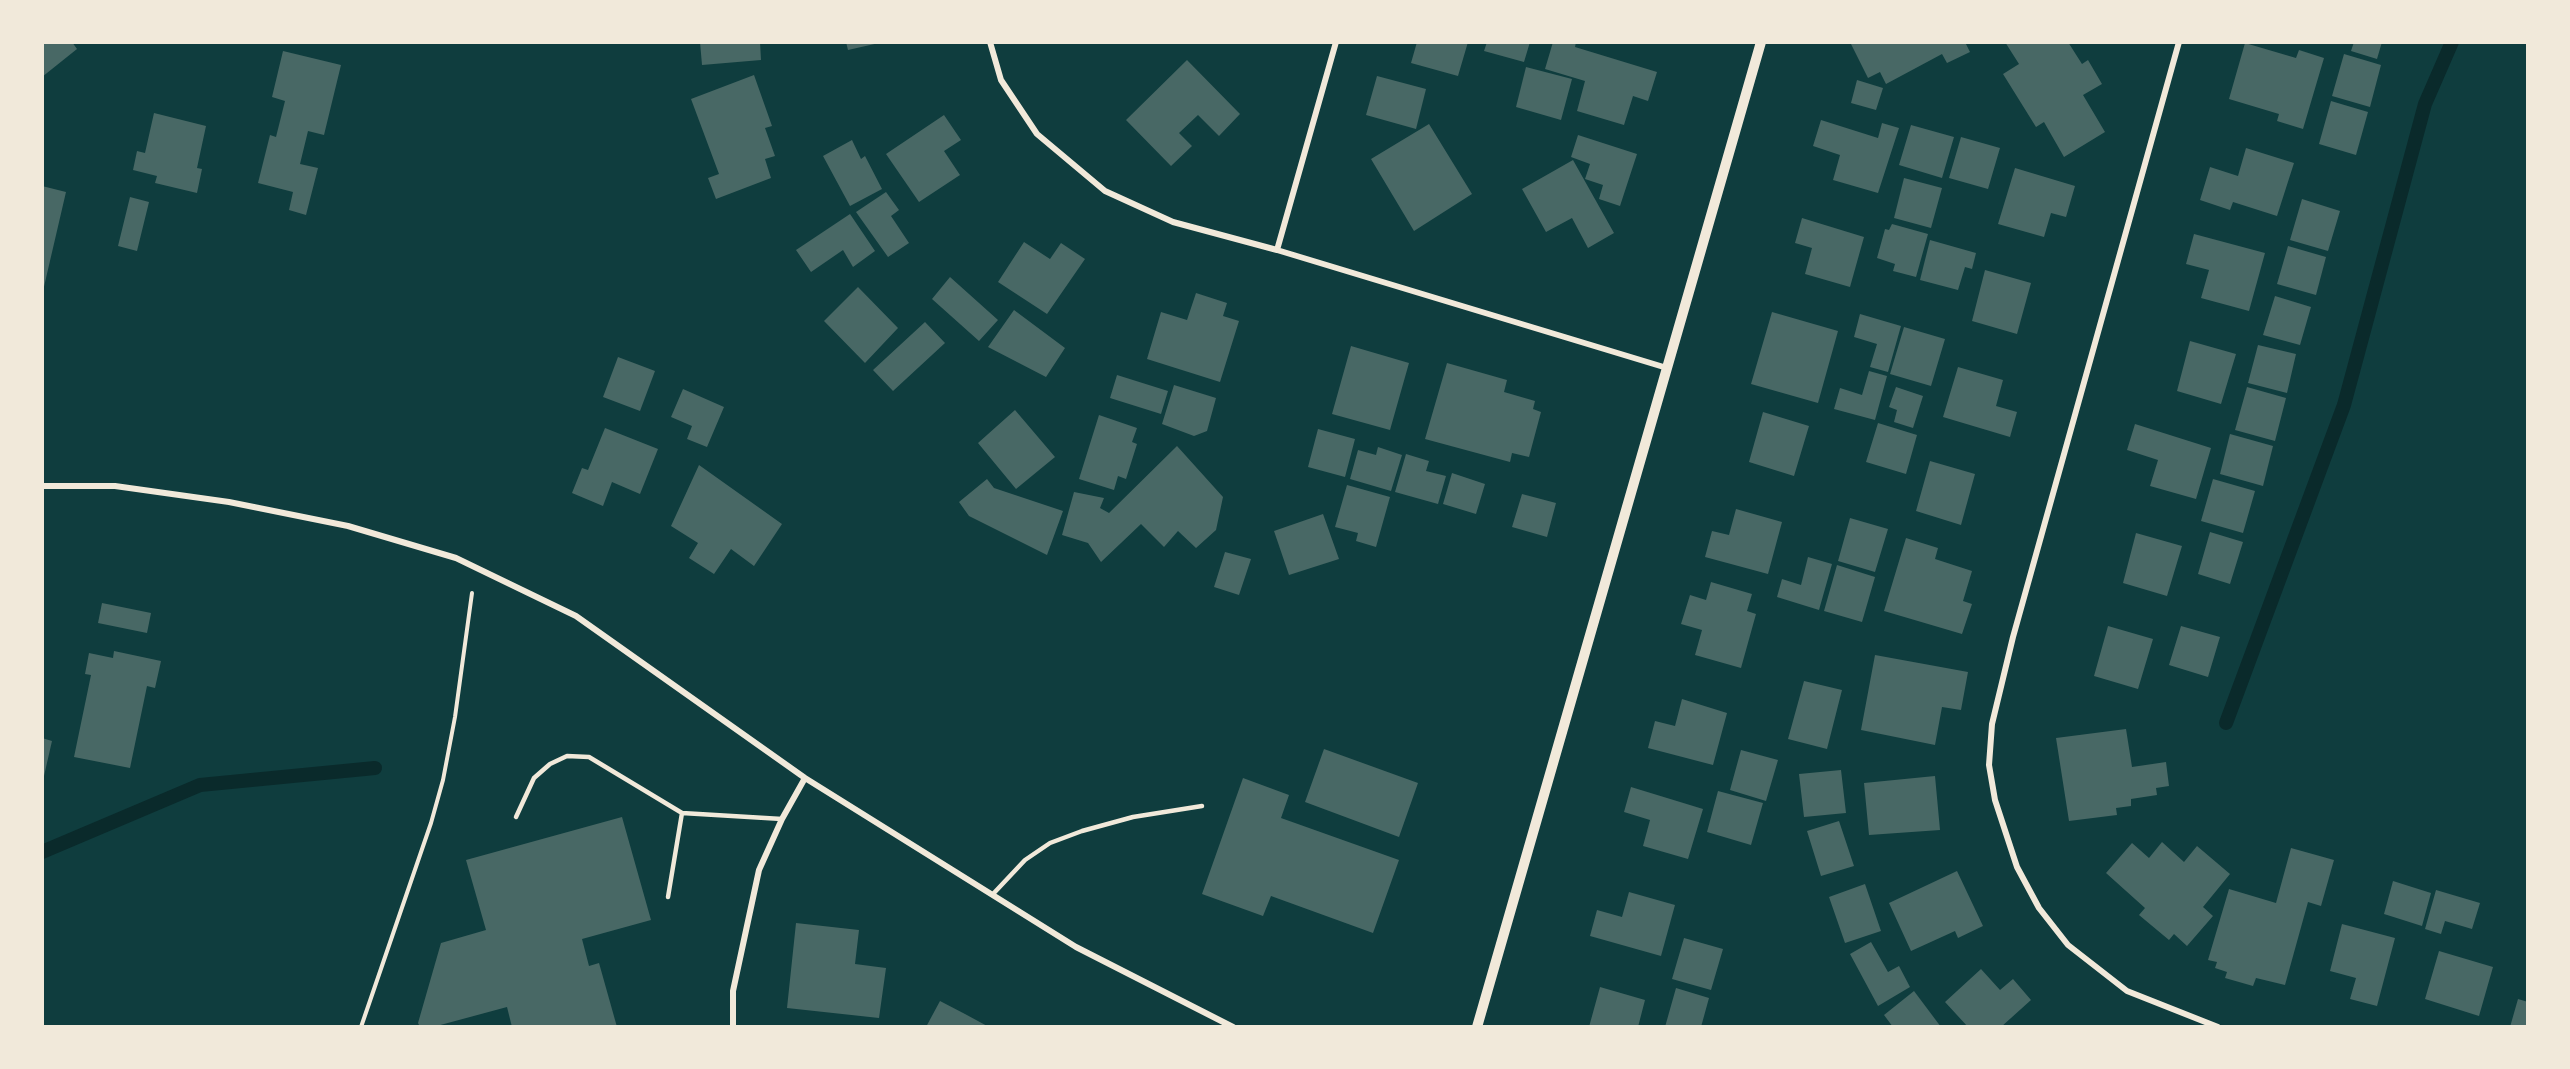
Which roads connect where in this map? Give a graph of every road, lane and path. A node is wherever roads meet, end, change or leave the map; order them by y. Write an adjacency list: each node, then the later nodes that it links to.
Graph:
1 (990, 42): 5 (street)
2 (1336, 42): 5 (street)
3 (1761, 42): 6 (street)
4 (2179, 42): 20 (street)
5 (1277, 250): 6 (street)
6 (1666, 368): 19 (street)
7 (42, 486): 8 (street)
8 (475, 568): 9 (street); 16 (path)
9 (805, 778): 13 (street); 14 (street)
10 (1202, 806): 14 (lane)
11 (682, 813): 12 (lane); 13 (lane); 15 (lane)
12 (516, 817)
13 (782, 819): 17 (street)
14 (993, 894): 18 (street)
15 (668, 897)
16 (361, 1027)
17 (732, 1027)
18 (1233, 1027)
19 (1477, 1027)
20 (2218, 1027)

